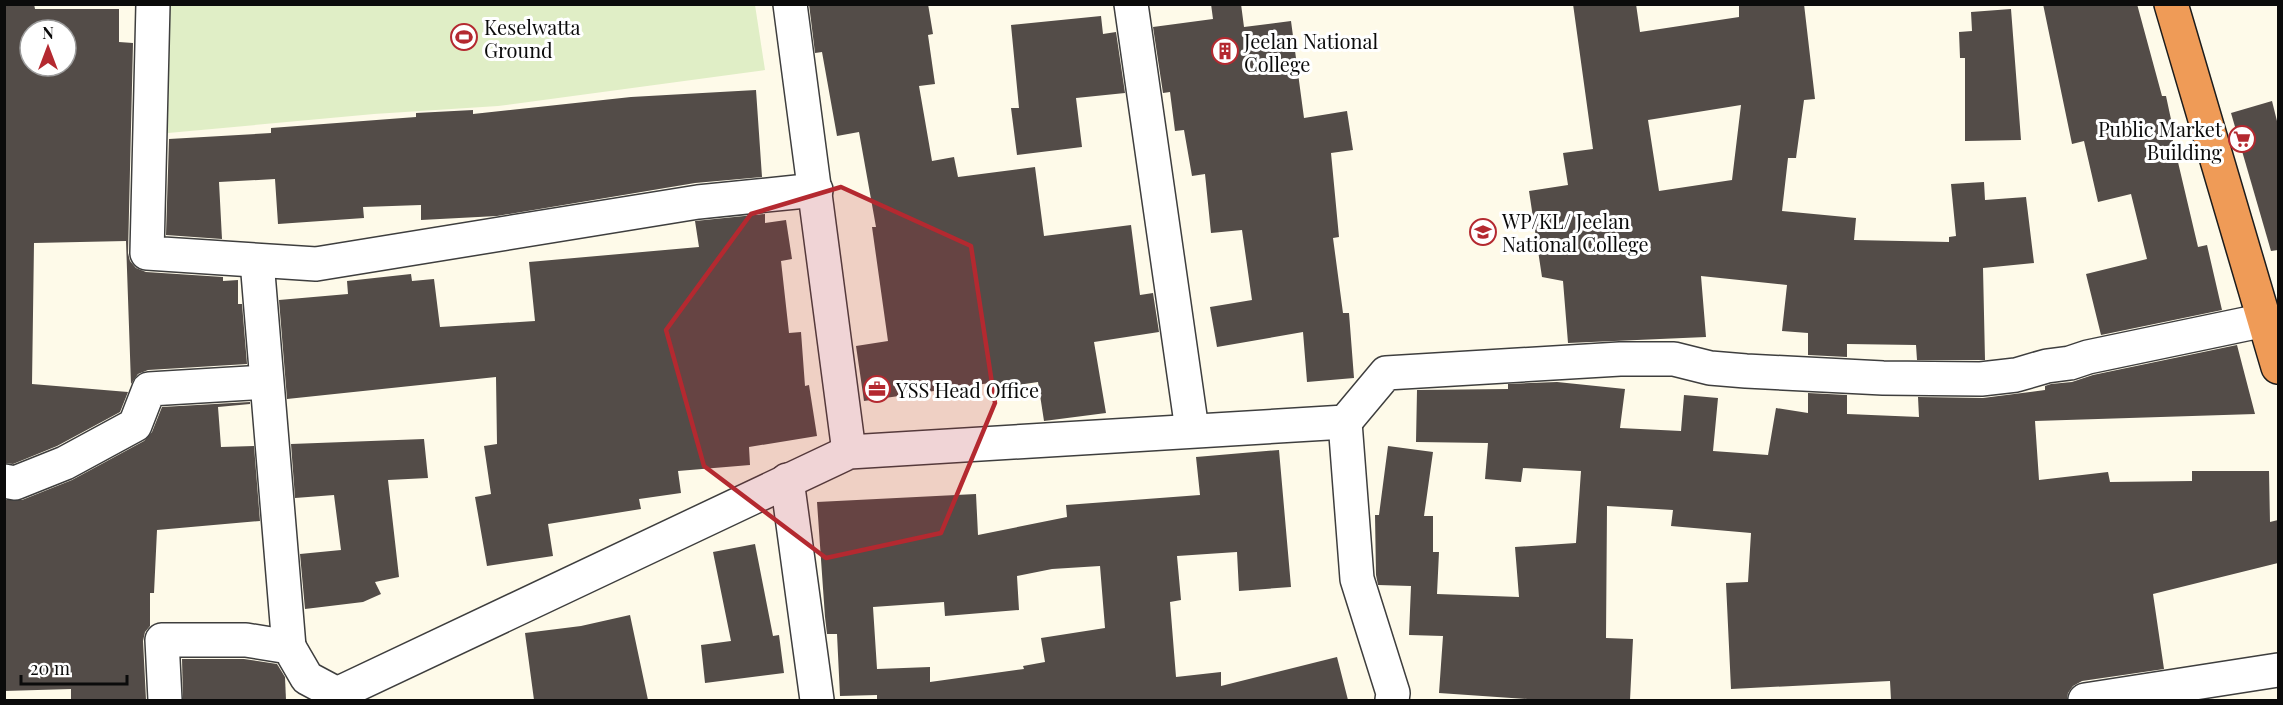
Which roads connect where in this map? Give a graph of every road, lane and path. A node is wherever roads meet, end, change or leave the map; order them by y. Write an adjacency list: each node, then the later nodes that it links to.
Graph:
1 (153, 4): 6 (street)
2 (790, 4): 5 (street)
3 (1131, 4): 11 (street)
4 (2171, 4): 7 (highway)
5 (816, 190): 6 (street); 12 (street)
6 (258, 261): 9 (street)
7 (2268, 304): 8 (highway); 10 (street)
8 (2278, 367)
9 (266, 382): 14 (street); 15 (street)
10 (1344, 422): 11 (street); 19 (street)
11 (1192, 430): 12 (street)
12 (849, 452): 13 (street)
13 (787, 480): 15 (street); 18 (street)
14 (4, 481)
15 (289, 647): 17 (street)
16 (2278, 670): 20 (street)
17 (165, 700)
18 (817, 700)
19 (1392, 700)
20 (2085, 700)

